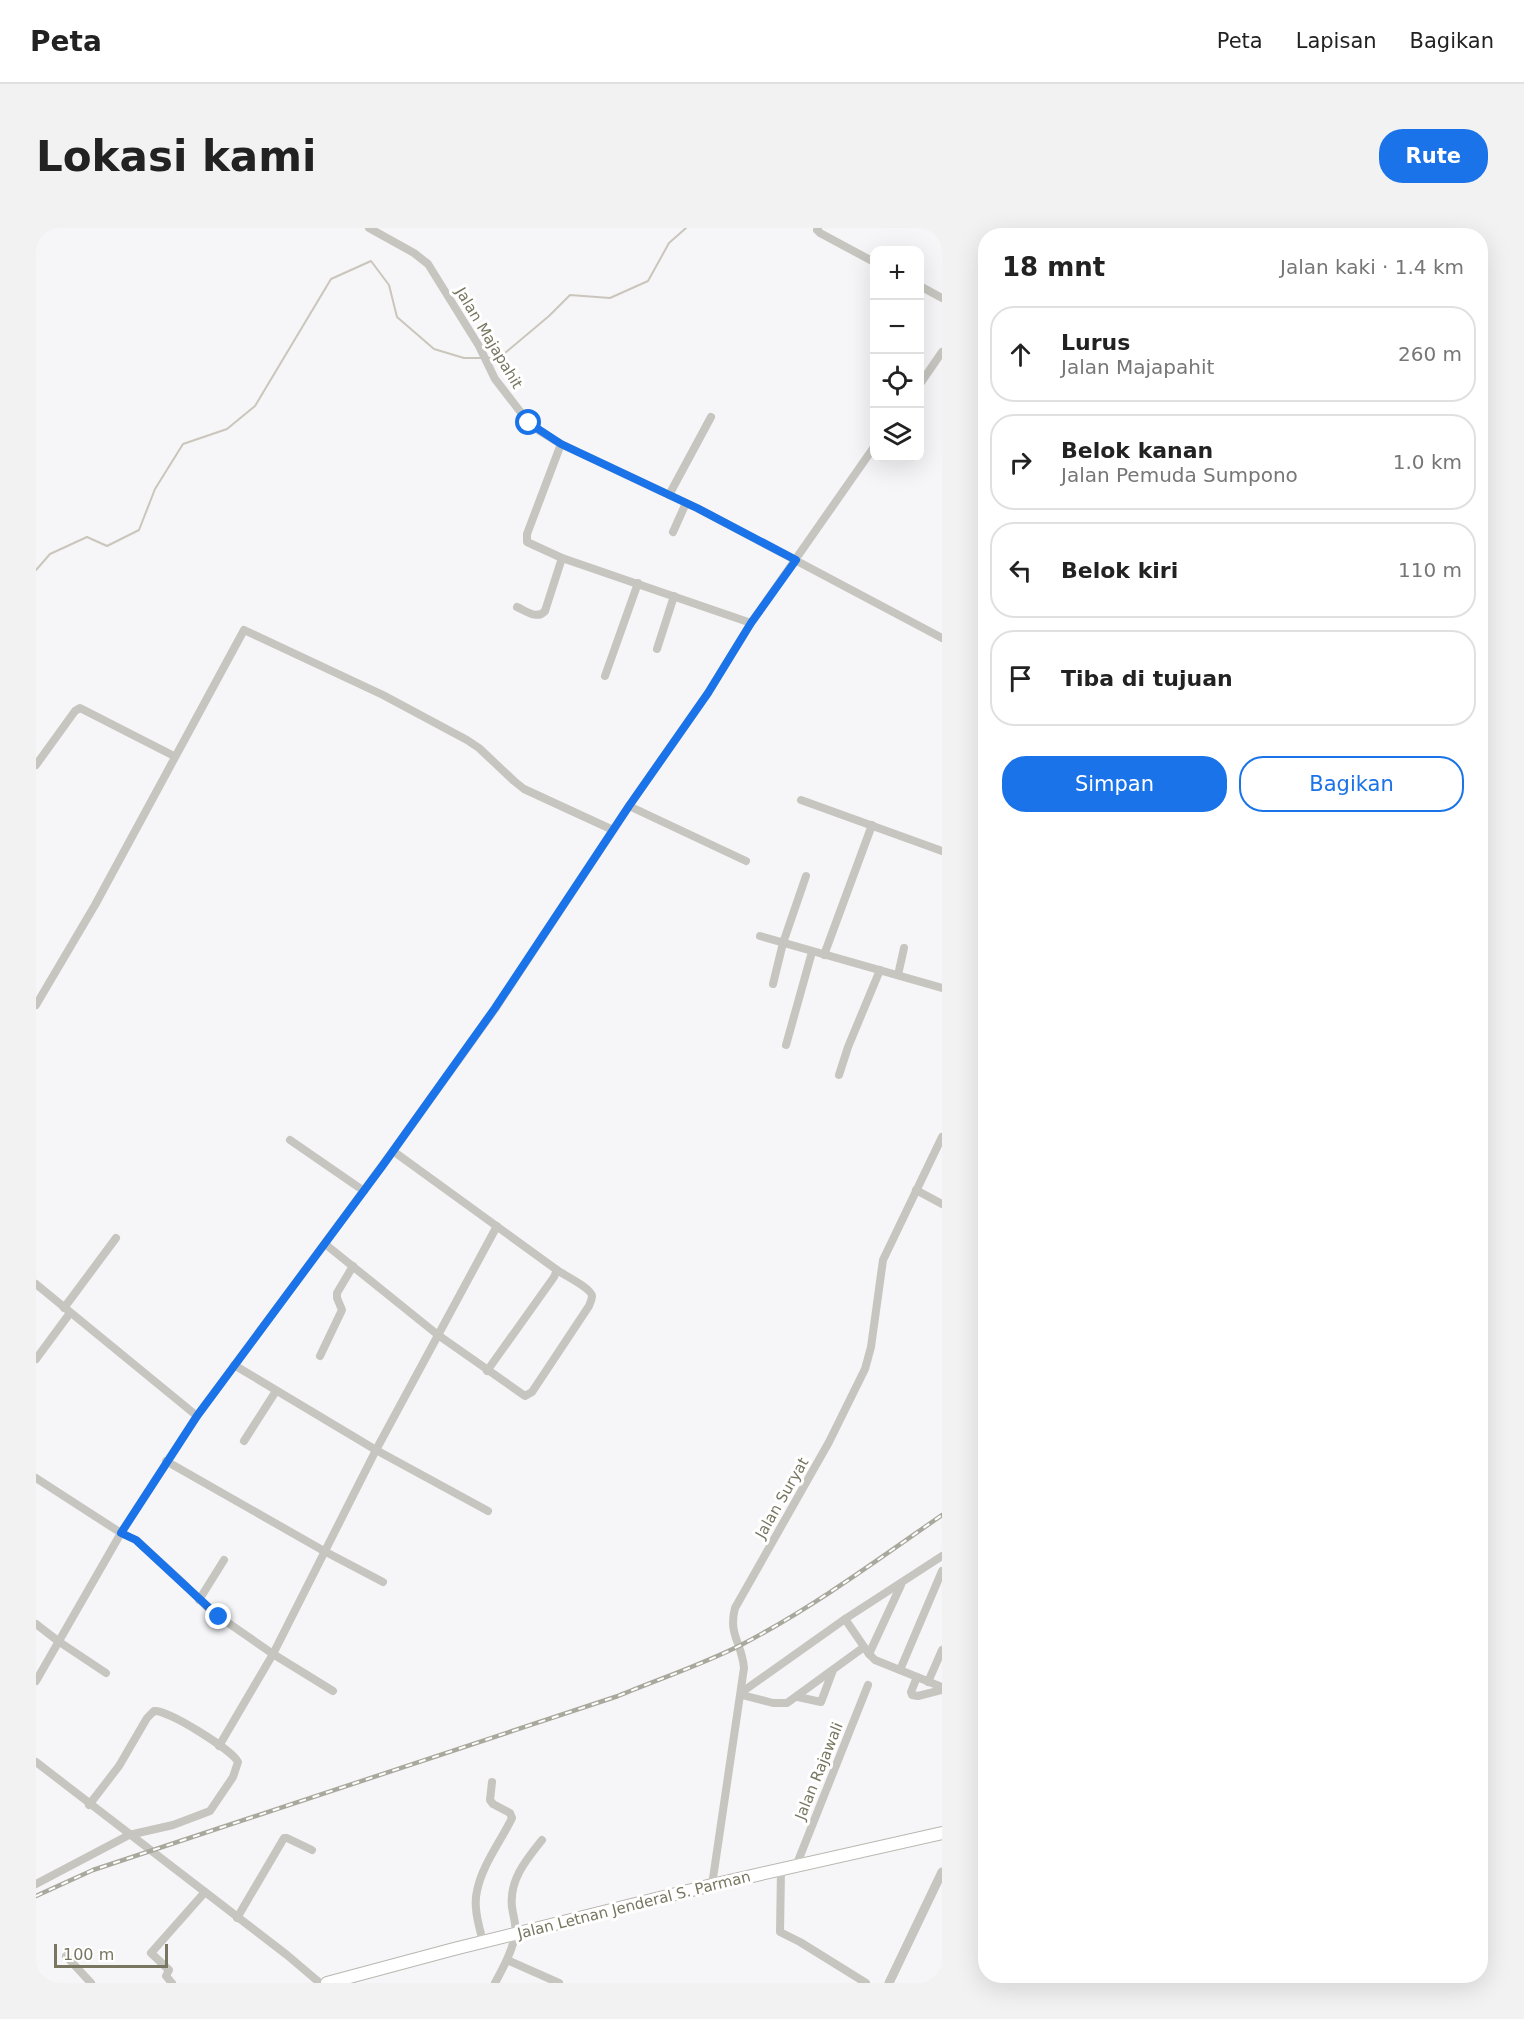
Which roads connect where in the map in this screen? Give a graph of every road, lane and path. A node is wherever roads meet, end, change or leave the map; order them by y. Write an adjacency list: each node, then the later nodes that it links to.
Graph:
1 (369, 228): 9 (street, Jalan Majapahit)
2 (818, 228): 3 (street)
3 (870, 260)
4 (924, 288): 5 (street)
5 (942, 298)
6 (942, 352): 7 (street)
7 (924, 378)
8 (711, 417): 11 (street)
9 (561, 444): 11 (street, Jalan Majapahit); 14 (street)
10 (870, 453): 15 (street)
11 (669, 495): 12 (street, Jalan Majapahit)
12 (686, 503): 13 (street); 15 (street, Jalan Majapahit)
13 (673, 532)
14 (562, 558): 16 (street); 18 (street)
15 (796, 560): 19 (street); 20 (street, Jalan Majapahit)
16 (638, 583): 17 (street); 22 (street)
17 (674, 596): 19 (street); 21 (street)
18 (517, 607)
19 (751, 623): 26 (street)
20 (940, 637)
21 (657, 649)
22 (605, 676)
23 (174, 756): 24 (street); 28 (street); 41 (street)
24 (36, 765)
25 (801, 800): 27 (street)
26 (629, 806): 28 (street); 30 (street)
27 (872, 825): 29 (street); 36 (street)
28 (613, 830): 46 (street)
29 (942, 851)
30 (746, 861)
31 (806, 876): 33 (street)
32 (760, 936): 33 (street)
33 (783, 944): 35 (street); 39 (street)
34 (904, 948): 38 (street)
35 (812, 951): 36 (street); 42 (street)
36 (824, 955): 37 (street)
37 (880, 970): 38 (street); 43 (street)
38 (898, 975): 40 (street)
39 (773, 984)
40 (942, 988)
41 (36, 1005)
42 (786, 1045)
43 (839, 1075)
44 (942, 1137): 47 (street, Jalan Suryat)
45 (290, 1140): 48 (street)
46 (393, 1151): 48 (street); 50 (street)
47 (916, 1190): 49 (street); 92 (street, Jalan Suryat)
48 (364, 1191): 52 (street)
49 (942, 1204)
50 (497, 1226): 54 (street); 57 (street)
51 (116, 1238): 56 (street)
52 (325, 1244): 53 (street); 60 (street)
53 (353, 1266): 57 (street); 58 (street)
54 (557, 1270): 61 (street); 61 (street)
55 (36, 1284): 56 (street)
56 (67, 1311): 59 (street); 63 (street)
57 (438, 1335): 61 (street); 65 (street)
58 (320, 1356)
59 (36, 1359)
60 (234, 1365): 62 (street); 63 (street)
61 (487, 1371)
62 (276, 1391): 64 (street); 65 (street)
63 (197, 1416): 66 (street)
64 (244, 1441)
65 (376, 1450): 68 (street); 70 (street)
66 (166, 1461): 69 (street); 70 (street)
67 (36, 1478): 69 (street)
68 (488, 1511)
69 (121, 1533): 76 (street); 79 (street)
70 (324, 1551): 74 (street); 82 (street)
71 (942, 1556): 75 (street)
72 (224, 1560): 76 (street)
73 (942, 1571): 84 (street)
74 (383, 1582)
75 (902, 1582): 77 (street); 80 (street)
76 (199, 1600): 82 (street)
77 (845, 1619): 80 (street); 92 (street)
78 (36, 1624): 79 (street)
79 (58, 1641): 85 (street); 87 (street)
80 (866, 1650): 83 (street); 84 (street)
81 (942, 1650): 88 (street)
82 (273, 1654): 91 (street); 94 (street)
83 (834, 1668): 93 (street); 93 (street)
84 (900, 1670): 86 (street)
85 (106, 1673)
86 (917, 1677): 88 (street); 90 (street)
87 (36, 1681)
88 (928, 1682): 90 (street)
89 (868, 1685): 102 (street, Jalan Rajawali)
90 (942, 1689)
91 (333, 1690)
92 (742, 1693): 93 (street); 106 (street, Jalan Suryat)
93 (798, 1697)
94 (219, 1746): 97 (street); 99 (street)
95 (36, 1762): 97 (street)
96 (492, 1782): 110 (street)
97 (89, 1805): 99 (street)
98 (942, 1833): 102 (highway, Jalan Letnan Jenderal S. Parman)
99 (129, 1835): 105 (street); 107 (street)
100 (542, 1840): 109 (street)
101 (312, 1850): 108 (street)
102 (796, 1866): 103 (highway, Jalan Letnan Jenderal S. Parman)
103 (781, 1870): 106 (highway, Jalan Letnan Jenderal S. Parman); 119 (street)
104 (942, 1872): 120 (street)
105 (36, 1884)
106 (712, 1885): 109 (highway, Jalan Letnan Jenderal S. Parman)
107 (205, 1892): 108 (street); 114 (street)
108 (237, 1918): 115 (street)
109 (516, 1933): 110 (highway, Jalan Letnan Jenderal S. Parman); 112 (street)
110 (483, 1942): 116 (highway, Jalan Letnan Jenderal S. Parman)
111 (66, 1956): 113 (street)
112 (507, 1960): 117 (street); 118 (street)
113 (91, 1983)
114 (172, 1983)
115 (320, 1983)
116 (327, 1983)
117 (495, 1983)
118 (559, 1983)
119 (866, 1983)
120 (889, 1983)

